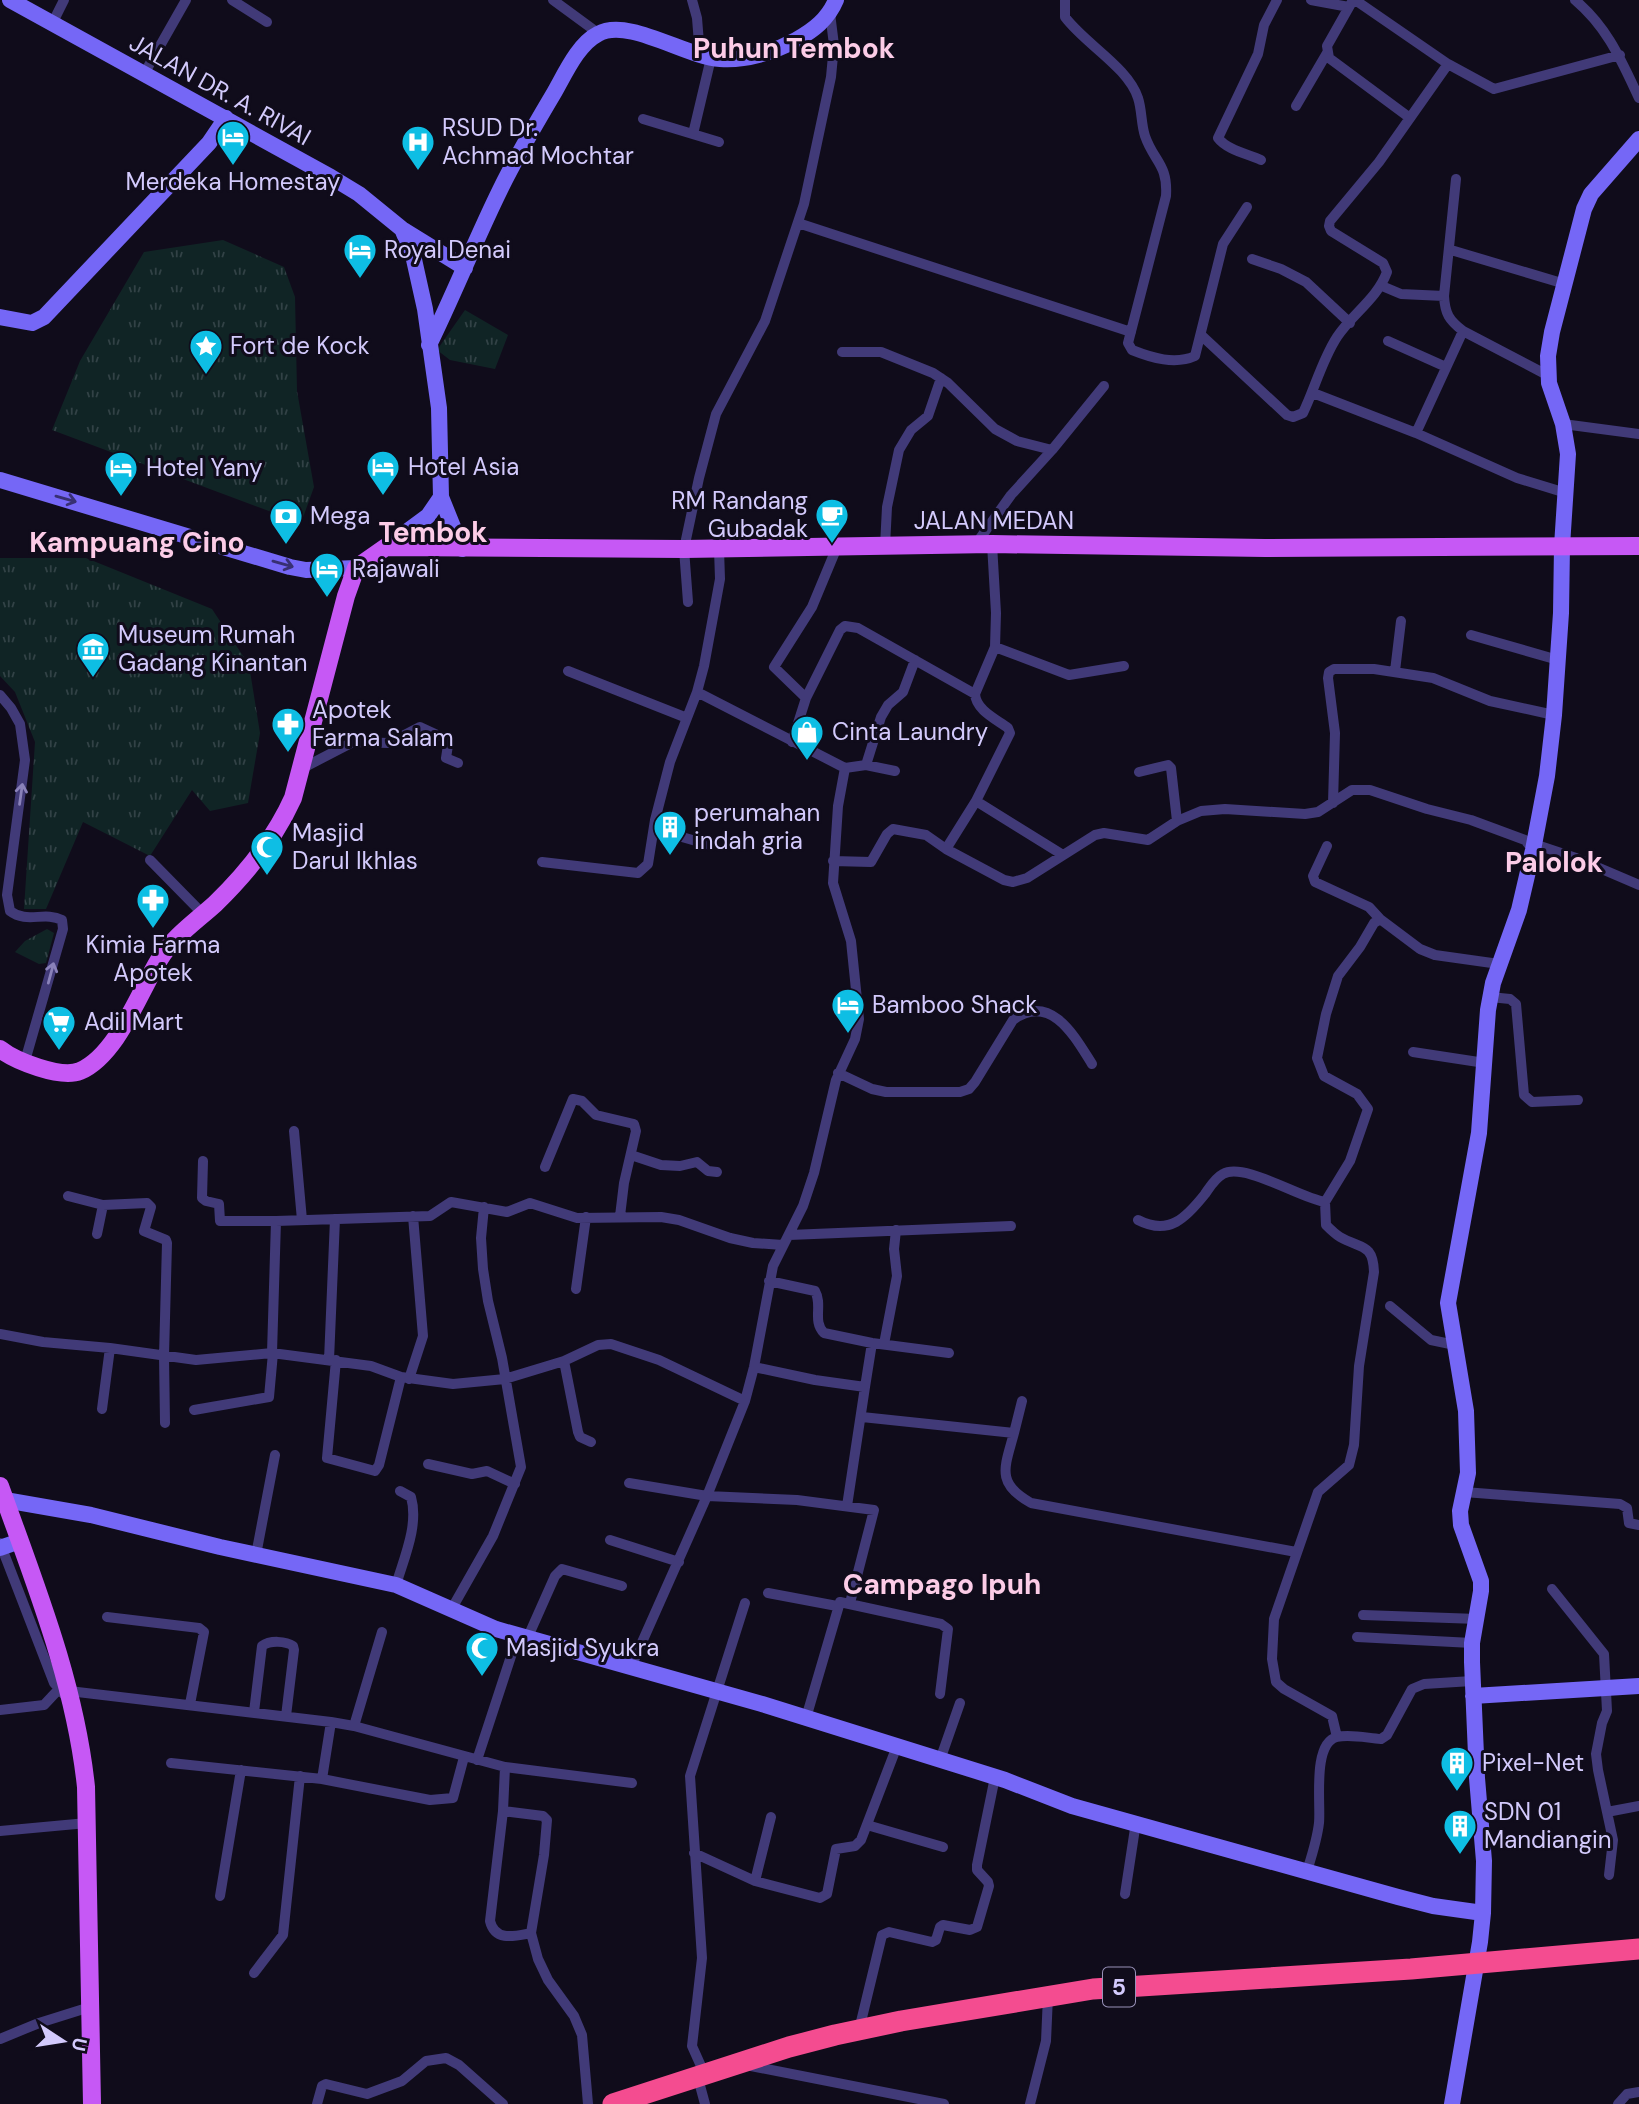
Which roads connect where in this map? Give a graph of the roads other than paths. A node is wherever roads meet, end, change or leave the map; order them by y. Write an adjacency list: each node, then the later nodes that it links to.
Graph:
1 (9, 0): 15 (street, JALAN DR. A. RIVAI)
2 (64, 0): 15 (street)
3 (186, 0): 21 (street)
4 (232, 0): 12 (street)
5 (553, 0): 16 (street)
6 (692, 0): 19 (street)
7 (1065, 0): 44 (street)
8 (1277, 0): 30 (street)
9 (1311, 0): 11 (street)
10 (1575, 0): 18 (street)
11 (1352, 2): 17 (street); 20 (street)
12 (250, 5): 14 (street)
13 (833, 7): 19 (street); 33 (street)
14 (267, 22)
15 (52, 24): 21 (street, JALAN DR. A. RIVAI)
16 (598, 33): 19 (street); 37 (street)
17 (1327, 53): 23 (street); 25 (street)
18 (1620, 55): 20 (street); 22 (street)
19 (705, 57): 27 (street)
20 (1448, 64): 25 (street)
21 (144, 74): 24 (street, JALAN DR. A. RIVAI)
22 (1639, 98)
23 (1296, 106)
24 (226, 118): 34 (street, JALAN DR. A. RIVAI); 41 (street)
25 (1410, 118): 39 (street)
26 (643, 119): 27 (street)
27 (693, 134): 29 (street)
28 (1639, 139): 38 (street)
29 (719, 142)
30 (1261, 160)
31 (1455, 180): 35 (street)
32 (1247, 207): 45 (street)
33 (798, 223): 44 (street); 68 (street)
34 (402, 229): 37 (street, JALAN DR. A. RIVAI); 47 (street)
35 (1451, 250): 38 (street); 40 (street)
36 (1252, 258): 42 (street)
37 (465, 268): 47 (street)
38 (1565, 284): 50 (street)
39 (1382, 286): 40 (street); 42 (street)
40 (1444, 296): 43 (street)
41 (0, 317)
42 (1350, 323): 53 (street)
43 (1463, 331): 49 (street); 50 (street)
44 (1130, 332): 45 (street)
45 (1201, 335): 53 (street)
46 (1388, 341): 49 (street)
47 (429, 345): 60 (street)
48 (842, 352): 51 (street)
49 (1446, 368): 55 (street)
50 (1549, 376): 54 (street)
51 (941, 377): 57 (street); 62 (street)
52 (1104, 386): 57 (street)
53 (1313, 393): 55 (street)
54 (1563, 424): 56 (street); 59 (street)
55 (1416, 433): 59 (street)
56 (1639, 434)
57 (1052, 450): 61 (street)
58 (0, 480): 70 (street, one-way to 70)
59 (1566, 493): 63 (street)
60 (441, 497): 65 (street); 67 (street)
61 (984, 544): 62 (main road, JALAN MEDAN); 63 (main road, JALAN MEDAN); 74 (street)
62 (885, 546): 66 (main road, JALAN MEDAN)
63 (1562, 546): 64 (main road, JALAN MEDAN); 76 (street)
64 (1639, 546)
65 (386, 547): 67 (main road, JALAN MEDAN); 70 (main road)
66 (837, 547): 69 (main road, JALAN MEDAN); 83 (street)
67 (462, 549): 68 (main road, JALAN MEDAN)
68 (684, 549): 69 (main road, JALAN MEDAN); 71 (street)
69 (719, 549): 80 (street)
70 (356, 568): 90 (main road)
71 (688, 602)
72 (1401, 621): 79 (street)
73 (1471, 635): 76 (street)
74 (995, 647): 77 (street); 81 (street)
75 (915, 660): 81 (street); 83 (street); 88 (street)
76 (1558, 660): 84 (street)
77 (1124, 666)
78 (568, 671): 85 (street)
79 (1395, 671): 84 (street); 94 (street)
80 (697, 692): 85 (street); 86 (street)
81 (975, 694): 93 (street)
82 (0, 695): 112 (street, one-way to 82)
83 (806, 698): 86 (street)
84 (1554, 715): 99 (street)
85 (687, 718): 96 (street)
86 (792, 742): 89 (street)
87 (458, 763): 90 (street)
88 (866, 765): 89 (street); 91 (street)
89 (845, 768): 103 (street)
90 (301, 769): 106 (main road)
91 (895, 771)
92 (1139, 772): 95 (street)
93 (976, 801): 100 (street); 101 (street)
94 (1333, 803): 95 (street); 99 (street)
95 (1177, 821): 101 (street)
96 (654, 829): 97 (street); 104 (street)
97 (710, 845)
98 (1327, 846): 107 (street)
99 (1533, 847): 105 (street); 108 (street)
100 (946, 849): 101 (street); 103 (street)
101 (1063, 856)
102 (150, 860): 106 (street)
103 (833, 861): 115 (street)
104 (542, 862)
105 (1639, 885)
106 (203, 914): 112 (main road)
107 (1380, 919): 108 (street); 123 (street)
108 (1499, 964): 109 (street)
109 (1490, 997): 113 (street); 116 (street)
110 (0, 1048): 112 (main road)
111 (1413, 1052): 113 (street)
112 (25, 1061)
113 (1485, 1063): 142 (street)
114 (1092, 1064): 115 (street)
115 (838, 1073): 136 (street)
116 (1578, 1100)
117 (294, 1130): 130 (street)
118 (631, 1155): 120 (street); 121 (street); 126 (street)
119 (203, 1161): 132 (street)
120 (545, 1167)
121 (717, 1172)
122 (68, 1196): 124 (street)
123 (1325, 1202): 131 (street); 174 (street)
124 (103, 1205): 135 (street); 146 (street)
125 (484, 1207): 127 (street); 128 (street); 151 (street)
126 (621, 1212): 128 (street); 136 (street)
127 (413, 1216): 129 (street); 150 (street)
128 (586, 1217): 138 (street)
129 (335, 1219): 130 (street); 147 (street)
130 (302, 1220): 132 (street)
131 (1138, 1220)
132 (276, 1221): 144 (street)
133 (1011, 1226): 134 (street)
134 (895, 1230): 136 (street); 141 (street)
135 (97, 1234)
136 (786, 1240): 137 (street)
137 (769, 1281): 141 (street); 149 (street)
138 (576, 1289)
139 (1390, 1306): 142 (street)
140 (0, 1334): 143 (street)
141 (878, 1344): 145 (street); 152 (street)
142 (1455, 1345): 166 (street)
143 (110, 1348): 146 (street); 155 (street)
144 (273, 1353): 146 (street); 147 (street); 156 (street)
145 (949, 1353)
146 (164, 1356): 158 (street)
147 (332, 1360): 150 (street); 150 (street)
148 (564, 1361): 151 (street); 153 (street); 160 (street)
149 (754, 1367): 152 (street); 153 (street)
150 (405, 1378): 151 (street)
151 (505, 1379): 164 (street)
152 (865, 1387): 157 (street)
153 (745, 1401): 168 (street)
154 (1022, 1401): 159 (street)
155 (102, 1409)
156 (194, 1410)
157 (862, 1417): 159 (street); 169 (street)
158 (165, 1423)
159 (1014, 1433): 174 (street)
160 (591, 1442)
161 (275, 1455): 175 (street)
162 (428, 1464): 164 (street)
163 (629, 1483): 168 (street)
164 (515, 1484): 184 (street)
165 (400, 1491): 177 (street)
166 (1464, 1492): 170 (street); 187 (street)
167 (3, 1493): 172 (main road); 175 (street)
168 (707, 1496): 169 (street); 176 (street)
169 (847, 1506): 181 (street)
170 (1639, 1525)
171 (610, 1540): 176 (street)
172 (20, 1541): 173 (street); 198 (main road)
173 (1, 1546): 198 (street)
174 (1296, 1552): 207 (street)
175 (256, 1555): 177 (street)
176 (679, 1562): 192 (street)
177 (396, 1585): 184 (street)
178 (622, 1586): 189 (street)
179 (1552, 1589): 195 (street)
180 (768, 1593): 183 (street)
181 (850, 1602): 183 (street); 197 (street)
182 (745, 1603): 196 (street)
183 (837, 1605): 204 (street)
184 (451, 1610): 189 (street)
185 (1363, 1615): 187 (street)
186 (107, 1618): 200 (street)
187 (1478, 1619): 191 (street)
188 (382, 1632): 206 (street)
189 (522, 1637): 192 (street); 210 (street)
190 (1357, 1637): 191 (street)
191 (1472, 1643): 194 (street)
192 (631, 1667): 196 (street)
193 (1639, 1686): 195 (street)
194 (1472, 1689): 195 (street); 207 (street); 234 (street)
195 (1607, 1689): 221 (street)
196 (719, 1691): 204 (street); 228 (street)
197 (940, 1693)
198 (66, 1694): 200 (street); 201 (street); 224 (main road)
199 (960, 1703): 211 (street)
200 (190, 1704): 202 (street)
201 (0, 1710)
202 (254, 1712): 203 (street); 203 (street)
203 (286, 1716): 205 (street)
204 (806, 1718): 208 (street)
205 (331, 1722): 206 (street); 217 (street)
206 (354, 1726): 209 (street)
207 (1337, 1737): 229 (street)
208 (897, 1746): 211 (street); 225 (street)
209 (464, 1757): 210 (street); 217 (street)
210 (477, 1760): 213 (street)
211 (940, 1760): 216 (street)
212 (171, 1763): 214 (street)
213 (505, 1767): 218 (street); 220 (street)
214 (241, 1770): 215 (street); 233 (street)
215 (300, 1776): 217 (street); 238 (street)
216 (995, 1777): 223 (street); 241 (street)
217 (322, 1779)
218 (632, 1783)
219 (1639, 1806): 221 (street)
220 (503, 1811): 235 (street); 235 (street)
221 (1607, 1812): 230 (street)
222 (771, 1817): 231 (street)
223 (1136, 1822): 229 (street); 232 (street)
224 (87, 1823): 226 (street); 240 (main road)
225 (867, 1825): 227 (street); 231 (street)
226 (0, 1831)
227 (943, 1847)
228 (694, 1853): 231 (street); 244 (street)
229 (1307, 1871): 234 (street)
230 (1609, 1875)
231 (755, 1881)
232 (1125, 1894)
233 (220, 1896)
234 (1483, 1913): 237 (street)
235 (531, 1933): 249 (street)
236 (1639, 1949): 237 (highway, 5)
237 (1476, 1964): 239 (highway, 5); 254 (street)
238 (254, 1973)
239 (1048, 1996): 241 (highway, 5); 253 (street)
240 (90, 2007): 242 (street); 246 (main road)
241 (859, 2030): 243 (highway, 5)
242 (0, 2039)
243 (736, 2064): 244 (highway, 5); 252 (street)
244 (701, 2077): 250 (highway, 5); 251 (street)
245 (1639, 2092): 255 (street)
246 (92, 2104)
247 (317, 2104): 248 (street)
248 (503, 2104)
249 (588, 2104)
250 (612, 2104)
251 (705, 2104)
252 (944, 2104)
253 (1030, 2104)
254 (1452, 2104)
255 (1618, 2104)

